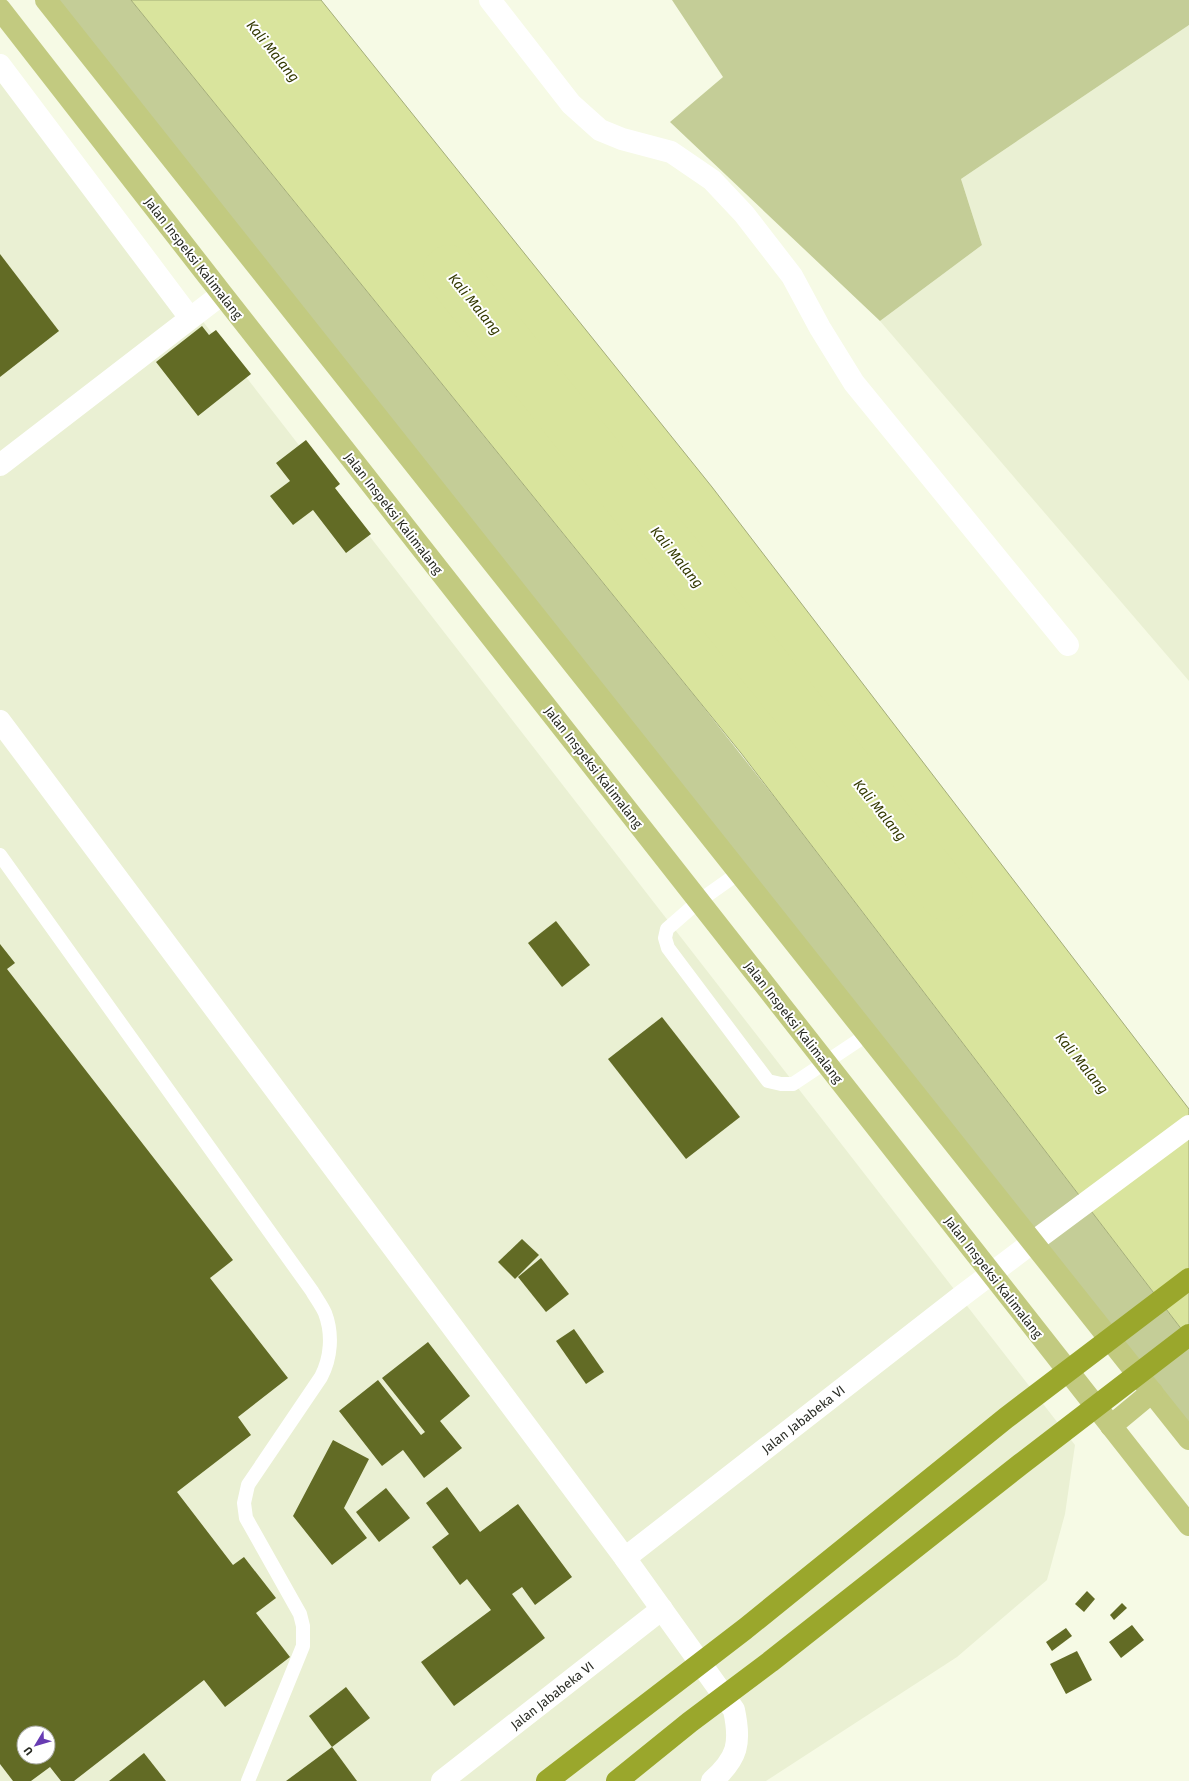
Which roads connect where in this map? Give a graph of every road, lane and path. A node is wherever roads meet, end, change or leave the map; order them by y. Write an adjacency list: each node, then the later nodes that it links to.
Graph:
1 (46, 0): 11 (main road)
2 (490, 0): 8 (street)
3 (0, 9): 5 (main road, Jalan Inspeksi Kalimalang)
4 (0, 65): 6 (street)
5 (222, 294): 6 (street); 12 (main road, Jalan Inspeksi Kalimalang)
6 (190, 318): 7 (street)
7 (0, 465)
8 (1068, 645)
9 (0, 720): 24 (street)
10 (0, 855): 26 (lane)
11 (740, 872): 12 (lane); 13 (main road)
12 (699, 901): 14 (main road, Jalan Inspeksi Kalimalang); 14 (lane)
13 (868, 1034): 14 (lane); 16 (main road)
14 (826, 1063): 17 (main road, Jalan Inspeksi Kalimalang)
15 (1189, 1126): 16 (street, Jalan Jababeka VI)
16 (1041, 1236): 17 (street, Jalan Jababeka VI); 20 (main road)
17 (992, 1274): 21 (main road, Jalan Inspeksi Kalimalang); 24 (street, Jalan Jababeka VI)
18 (1189, 1279): 28 (highway)
19 (1189, 1335): 29 (highway)
20 (1152, 1392): 21 (main road); 22 (main road)
21 (1111, 1426): 23 (main road, Jalan Inspeksi Kalimalang)
22 (1189, 1439)
23 (1189, 1524)
24 (625, 1558): 25 (street)
25 (662, 1610): 27 (street, Jalan Jababeka VI); 30 (street)
26 (248, 1781)
27 (442, 1781)
28 (546, 1781)
29 (617, 1781)
30 (712, 1781)

